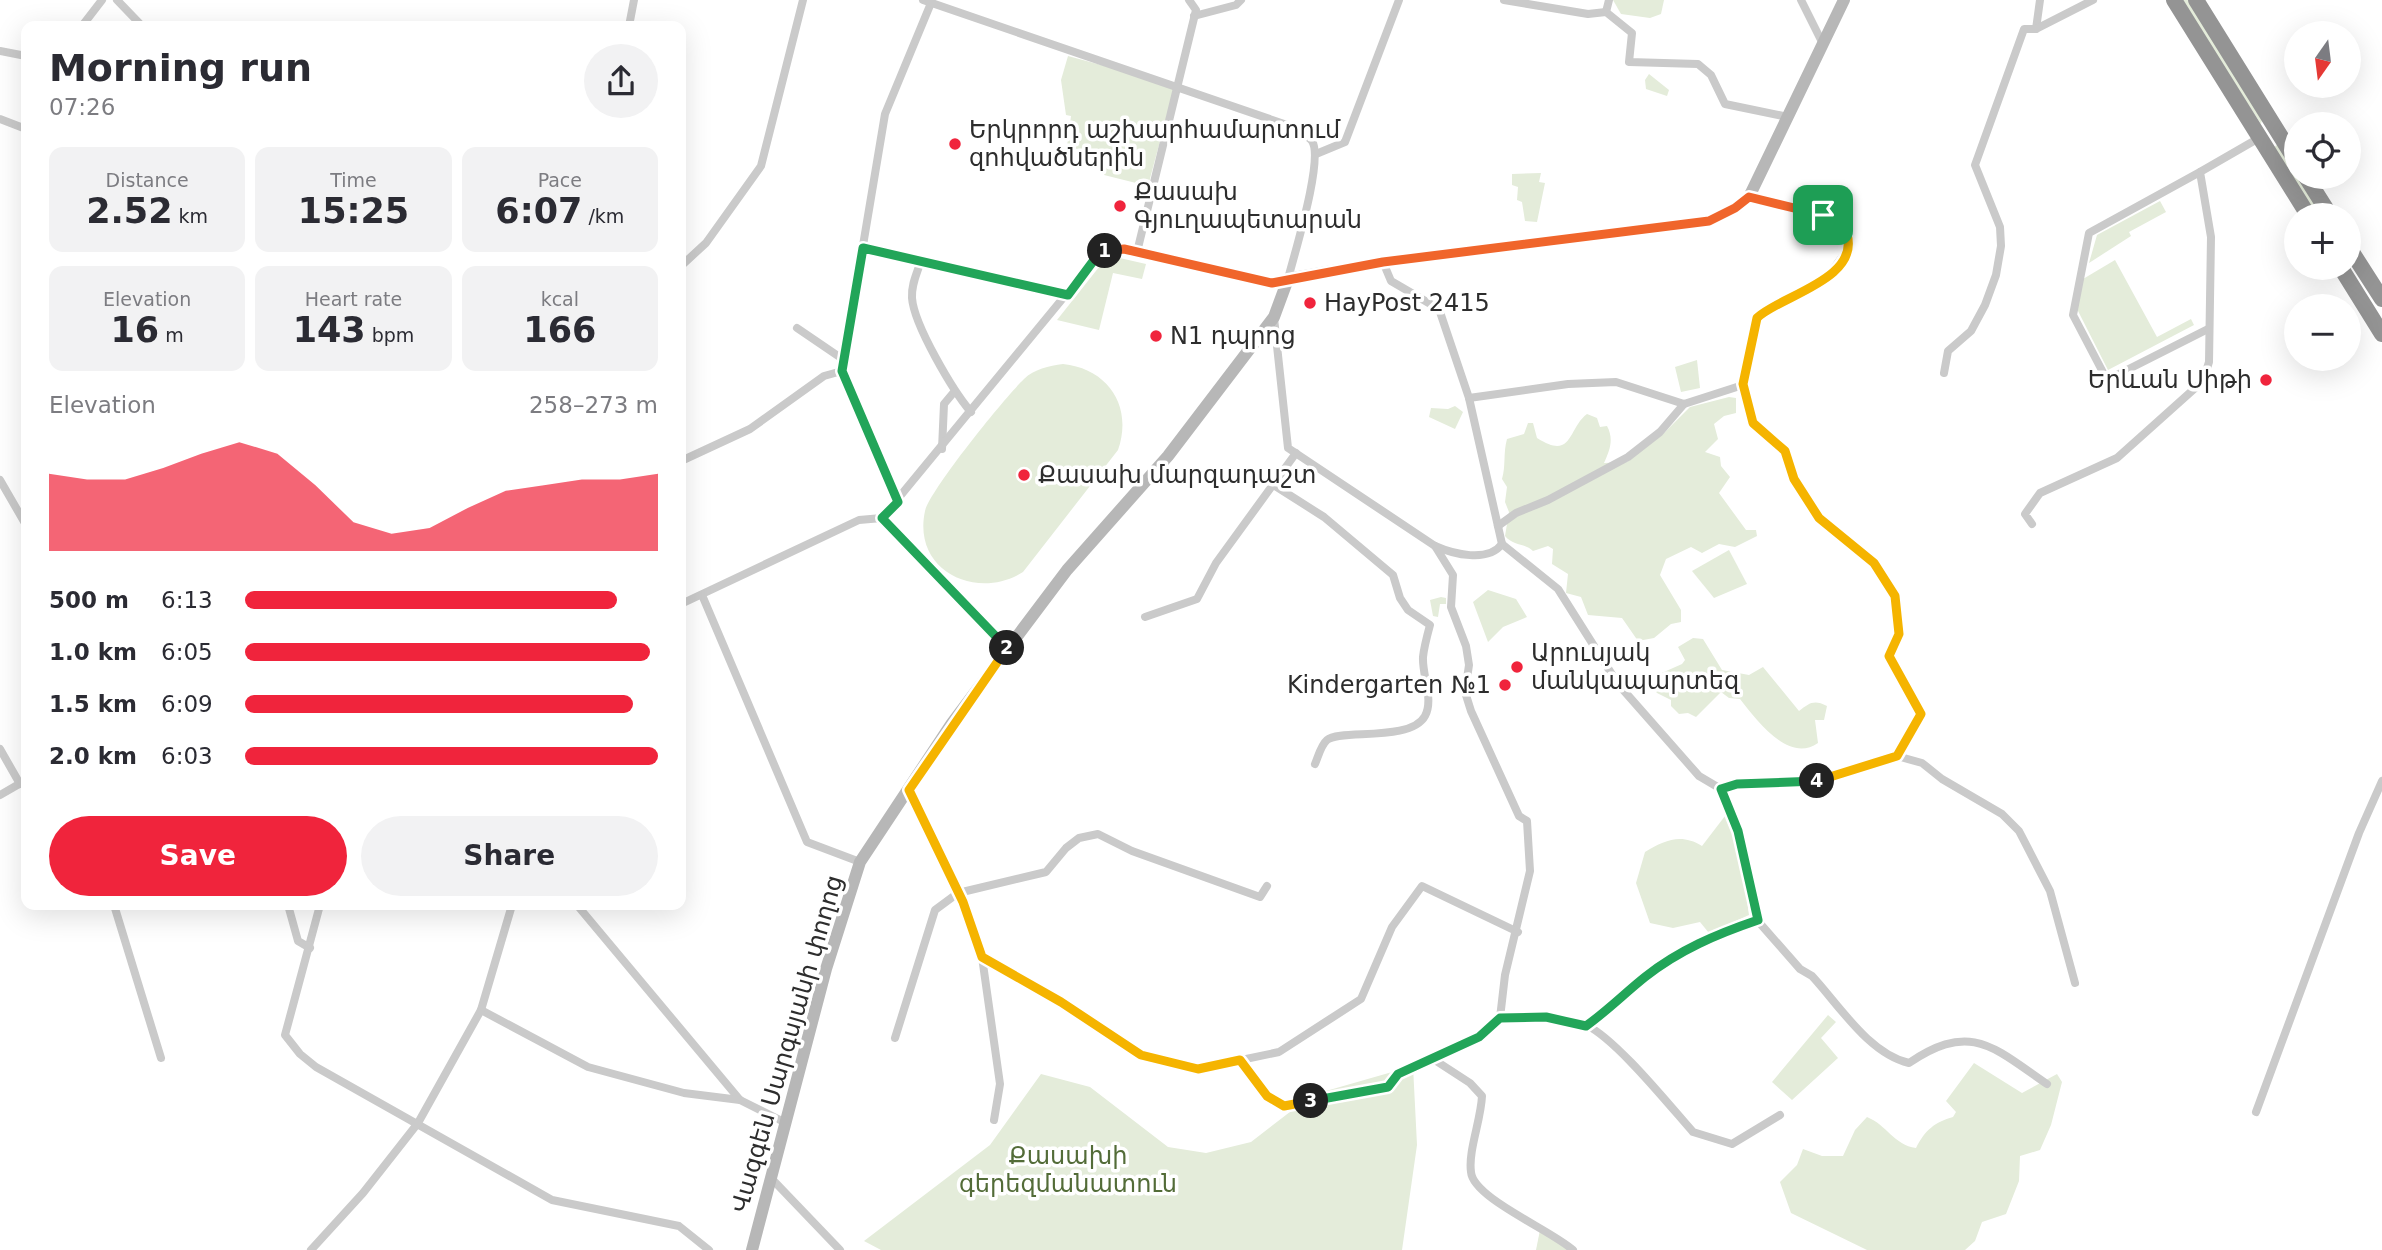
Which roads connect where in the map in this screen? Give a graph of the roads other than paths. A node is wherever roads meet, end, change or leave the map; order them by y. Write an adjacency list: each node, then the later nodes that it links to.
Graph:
1 (102, 0): 19 (street)
2 (117, 0): 20 (street)
3 (634, 0): 21 (street)
4 (803, 0): 39 (street)
5 (1189, 0): 18 (street)
6 (1241, 0): 18 (street)
7 (1399, 0): 33 (street)
8 (1504, 0): 17 (street)
9 (1609, 0): 17 (street)
10 (1801, 0): 23 (street)
11 (1844, 0): 23 (street)
12 (2040, 0): 22 (street)
13 (2093, 0): 22 (street)
14 (2174, 0): 31 (highway)
15 (2196, 0): 30 (highway)
16 (927, 2): 26 (street); 37 (street)
17 (1606, 12): 27 (street)
18 (1194, 16): 26 (street)
19 (86, 21)
20 (137, 21)
21 (630, 21)
22 (2036, 29): 53 (street)
23 (1823, 44): 27 (street)
24 (0, 51): 25 (street)
25 (21, 55)
26 (1177, 87): 33 (street); 38 (street)
27 (1788, 117): 35 (street)
28 (0, 119): 29 (street)
29 (21, 127)
30 (2278, 132): 31 (highway); 32 (highway)
31 (2260, 140): 34 (street); 36 (highway)
32 (2284, 142)
33 (1316, 154): 43 (street)
34 (2200, 172): 49 (street); 49 (street)
35 (1749, 197): 41 (street); 54 (street)
36 (2300, 203)
37 (863, 248): 40 (street); 51 (street)
38 (1137, 252): 43 (street); 45 (street)
39 (686, 261)
40 (921, 261): 45 (street); 55 (street)
41 (1383, 262): 43 (street); 56 (street)
42 (2361, 266): 46 (highway)
43 (1288, 279): 47 (street, Վազգեն Սարգսյանի փողոց)
44 (2348, 280): 50 (highway)
45 (1068, 295): 58 (street)
46 (2382, 299)
47 (1274, 317): 60 (street); 74 (street, Վազգեն Սարգսյանի փողոց)
48 (797, 328): 51 (street)
49 (2208, 329): 67 (street)
50 (2382, 334)
51 (844, 360): 52 (street)
52 (842, 371): 61 (street); 64 (street)
53 (1944, 373)
54 (1743, 384): 57 (street); 76 (street)
55 (954, 392): 58 (street); 59 (street)
56 (1469, 398): 57 (street); 68 (street)
57 (1684, 404): 68 (street)
58 (971, 412): 59 (street)
59 (942, 449): 64 (street)
60 (1296, 453): 63 (street); 70 (street)
61 (686, 459)
62 (0, 480): 65 (street)
63 (1272, 484): 73 (street); 77 (street)
64 (898, 502): 66 (street)
65 (21, 516)
66 (882, 518): 71 (street); 74 (street)
67 (2032, 524)
68 (1498, 526): 69 (street)
69 (1502, 544): 70 (street); 81 (street)
70 (1435, 546): 93 (street)
71 (702, 596): 72 (street); 84 (street)
72 (686, 602)
73 (1145, 617)
74 (1008, 650): 82 (street, Վազգեն Սարգսյանի փողոց)
75 (0, 749): 78 (street)
76 (1897, 756): 81 (street); 96 (street)
77 (1315, 764)
78 (21, 779)
79 (2382, 781): 106 (street)
80 (21, 783): 83 (street)
81 (1721, 789): 92 (street)
82 (909, 790): 84 (street, Վազգեն Սարգսյանի փողոց); 86 (street)
83 (0, 795)
84 (860, 862): 110 (street, Վազգեն Սարգսյանի փողոց)
85 (1267, 886): 86 (street)
86 (958, 893): 95 (street); 100 (street)
87 (116, 910): 102 (street)
88 (289, 910): 94 (street)
89 (319, 910): 94 (street)
90 (511, 910): 97 (street)
91 (581, 910): 105 (street)
92 (1758, 920): 99 (street); 104 (street)
93 (1518, 932): 98 (street); 103 (street)
94 (310, 948): 109 (street)
95 (982, 957): 103 (street); 108 (street)
96 (2075, 983)
97 (481, 1010): 105 (street); 109 (street)
98 (1500, 1018): 99 (street); 101 (street)
99 (1586, 1026): 107 (street)
100 (895, 1038)
101 (1430, 1057): 103 (street); 116 (street)
102 (161, 1058)
103 (1240, 1060)
104 (2047, 1084)
105 (740, 1100): 110 (street)
106 (2256, 1112)
107 (1780, 1115)
108 (994, 1120)
109 (418, 1123): 112 (street); 113 (street)
110 (786, 1123): 111 (street, Վազգեն Սարգսյանի փողոց)
111 (771, 1178): 114 (street, Վազգեն Սարգսյանի փողոց); 115 (street)
112 (316, 1248)
113 (709, 1250)
114 (752, 1250)
115 (840, 1250)
116 (1573, 1250)

